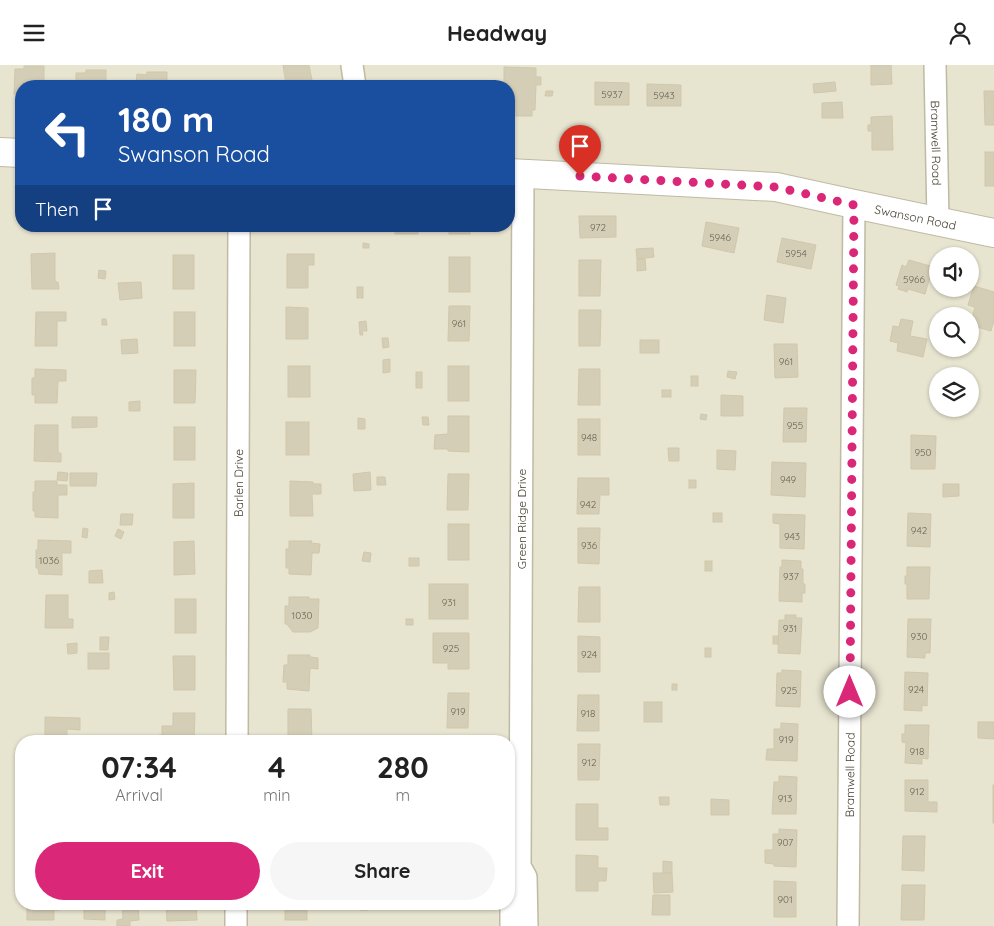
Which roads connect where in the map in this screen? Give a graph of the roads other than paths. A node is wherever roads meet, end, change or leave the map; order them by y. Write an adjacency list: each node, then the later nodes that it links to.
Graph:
1 (352, 65): 3 (street)
2 (935, 65): 8 (street, Bramwell Road)
3 (353, 80)
4 (0, 152): 5 (street)
5 (15, 153)
6 (516, 173): 7 (street, Swanson Road); 12 (street, Green Ridge Drive)
7 (854, 205): 8 (street, Swanson Road); 19 (street, Bramwell Road)
8 (938, 221): 10 (street, Swanson Road)
9 (240, 232): 11 (street, Barlen Drive)
10 (994, 233)
11 (237, 735)
12 (520, 865): 13 (street, Green Ridge Drive); 18 (street, Green Ridge Drive)
13 (515, 872)
14 (236, 910): 16 (street)
15 (511, 910): 17 (street, Green Ridge Drive)
16 (236, 926)
17 (511, 926)
18 (527, 926)
19 (848, 926)

